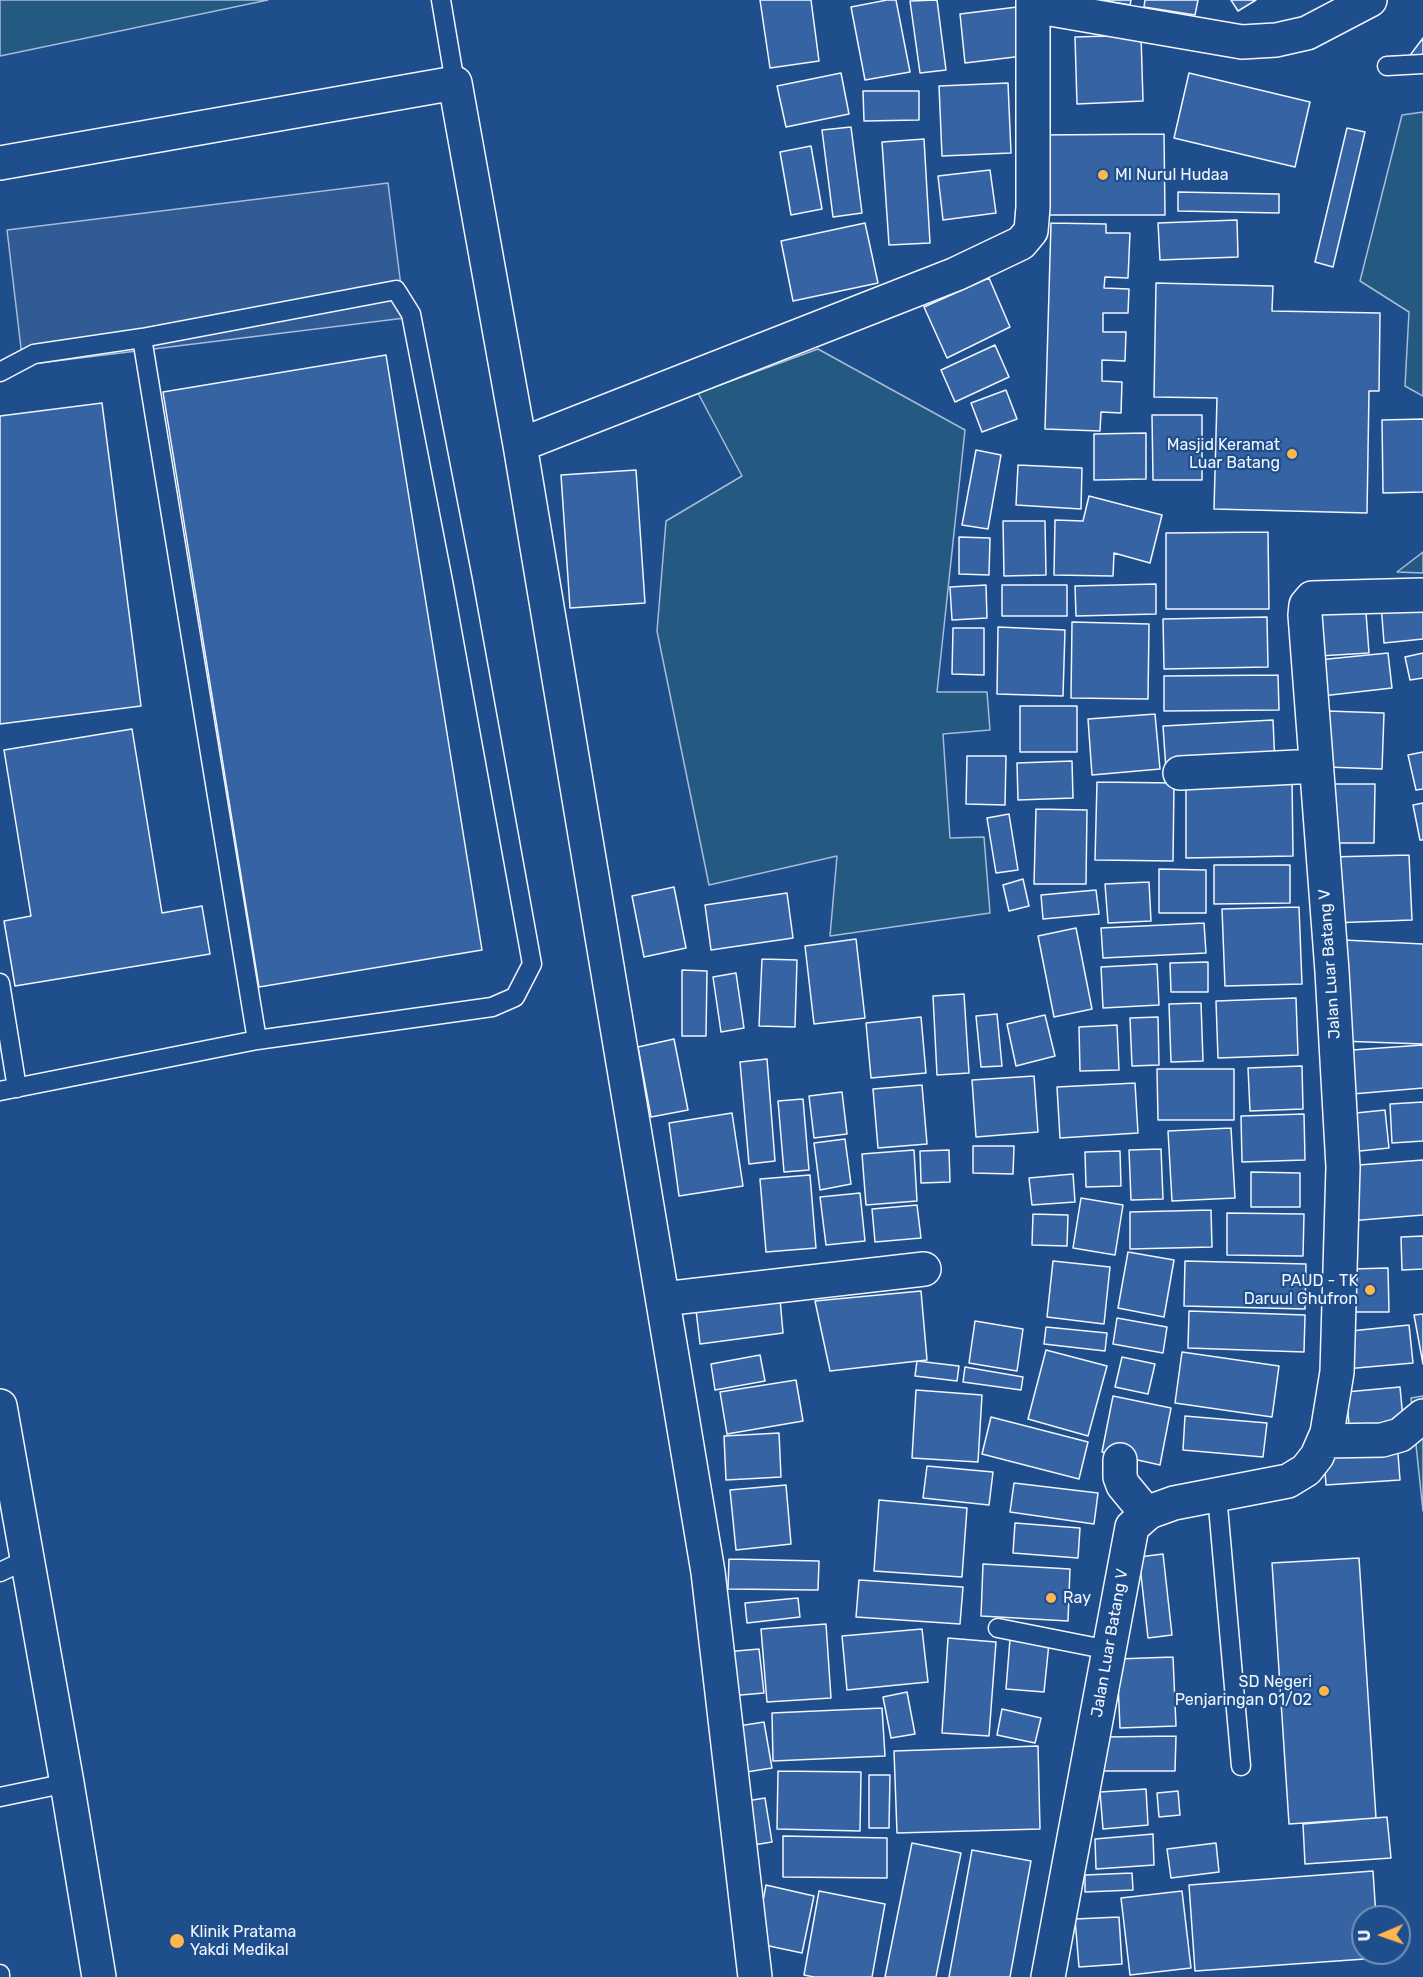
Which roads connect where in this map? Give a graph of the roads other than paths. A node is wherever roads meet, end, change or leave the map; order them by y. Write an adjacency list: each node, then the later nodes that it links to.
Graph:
1 (441, 0): 6 (lane)
2 (1370, 0): 3 (street)
3 (1033, 3): 10 (street)
4 (1423, 64): 5 (lane)
5 (1387, 66)
6 (455, 83): 7 (street); 10 (street)
7 (0, 163)
8 (142, 338): 9 (lane); 15 (lane); 15 (lane)
9 (0, 372)
10 (520, 445): 18 (street)
11 (1423, 595): 12 (street, Jalan Luar Batang V)
12 (1316, 766): 13 (street); 21 (street, Jalan Luar Batang V)
13 (1180, 773)
14 (0, 983): 16 (lane)
15 (257, 1040): 16 (lane)
16 (8, 1090)
17 (924, 1269): 18 (street)
18 (663, 1299): 32 (street)
19 (0, 1406): 25 (street)
20 (1423, 1416): 21 (street)
21 (1324, 1441): 23 (street, Jalan Luar Batang V)
22 (1120, 1460): 24 (street)
23 (1216, 1495): 24 (street, Jalan Luar Batang V); 28 (lane)
24 (1147, 1514): 27 (street, Jalan Luar Batang V)
25 (14, 1565): 29 (street)
26 (998, 1628): 27 (lane)
27 (1109, 1650): 33 (street, Jalan Luar Batang V)
28 (1240, 1766)
29 (67, 1783): 30 (lane); 31 (street)
30 (0, 1797)
31 (99, 1977)
32 (755, 1977)
33 (1048, 1977)

